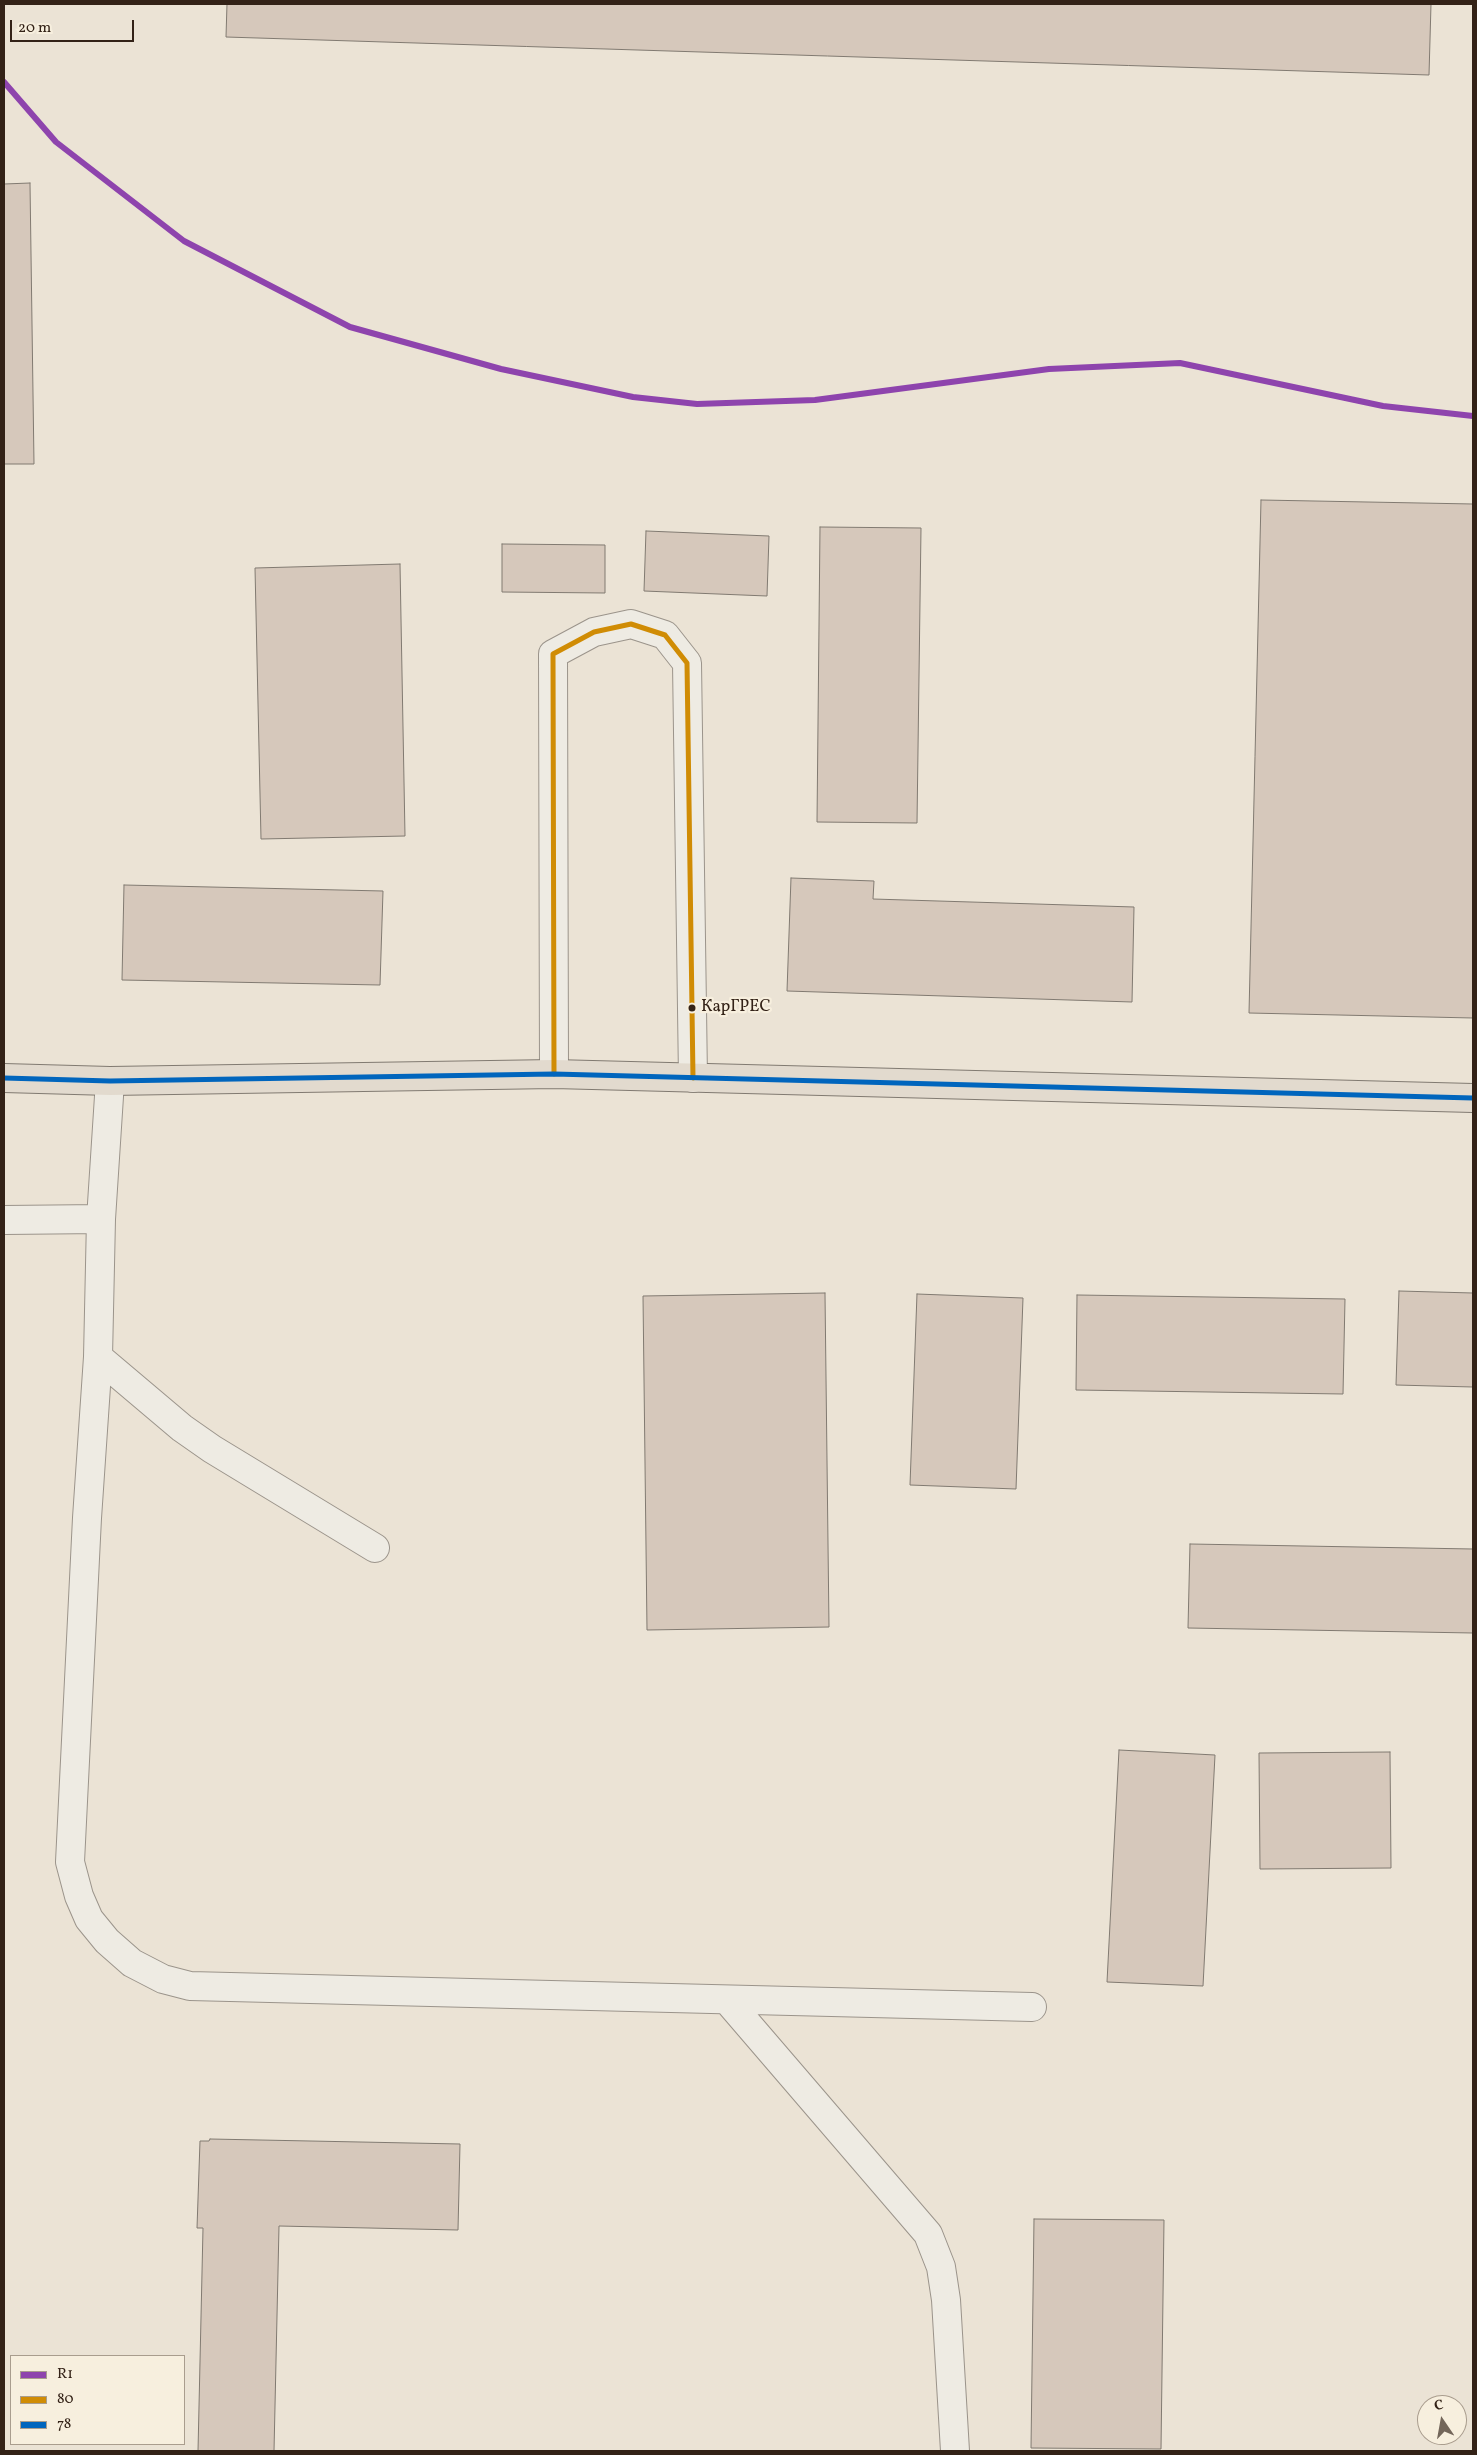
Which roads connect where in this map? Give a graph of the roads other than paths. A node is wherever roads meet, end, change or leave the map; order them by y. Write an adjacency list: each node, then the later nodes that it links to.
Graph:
1 (554, 1074): 3 (main road); 3 (street); 4 (main road)
2 (4, 1078): 4 (main road)
3 (692, 1078): 5 (main road)
4 (110, 1081): 6 (street)
5 (1473, 1098)
6 (101, 1219): 7 (street); 8 (street)
7 (4, 1220)
8 (98, 1357): 9 (street); 10 (street)
9 (375, 1548)
10 (727, 2000): 11 (street); 12 (street)
11 (1032, 2007)
12 (955, 2451)

